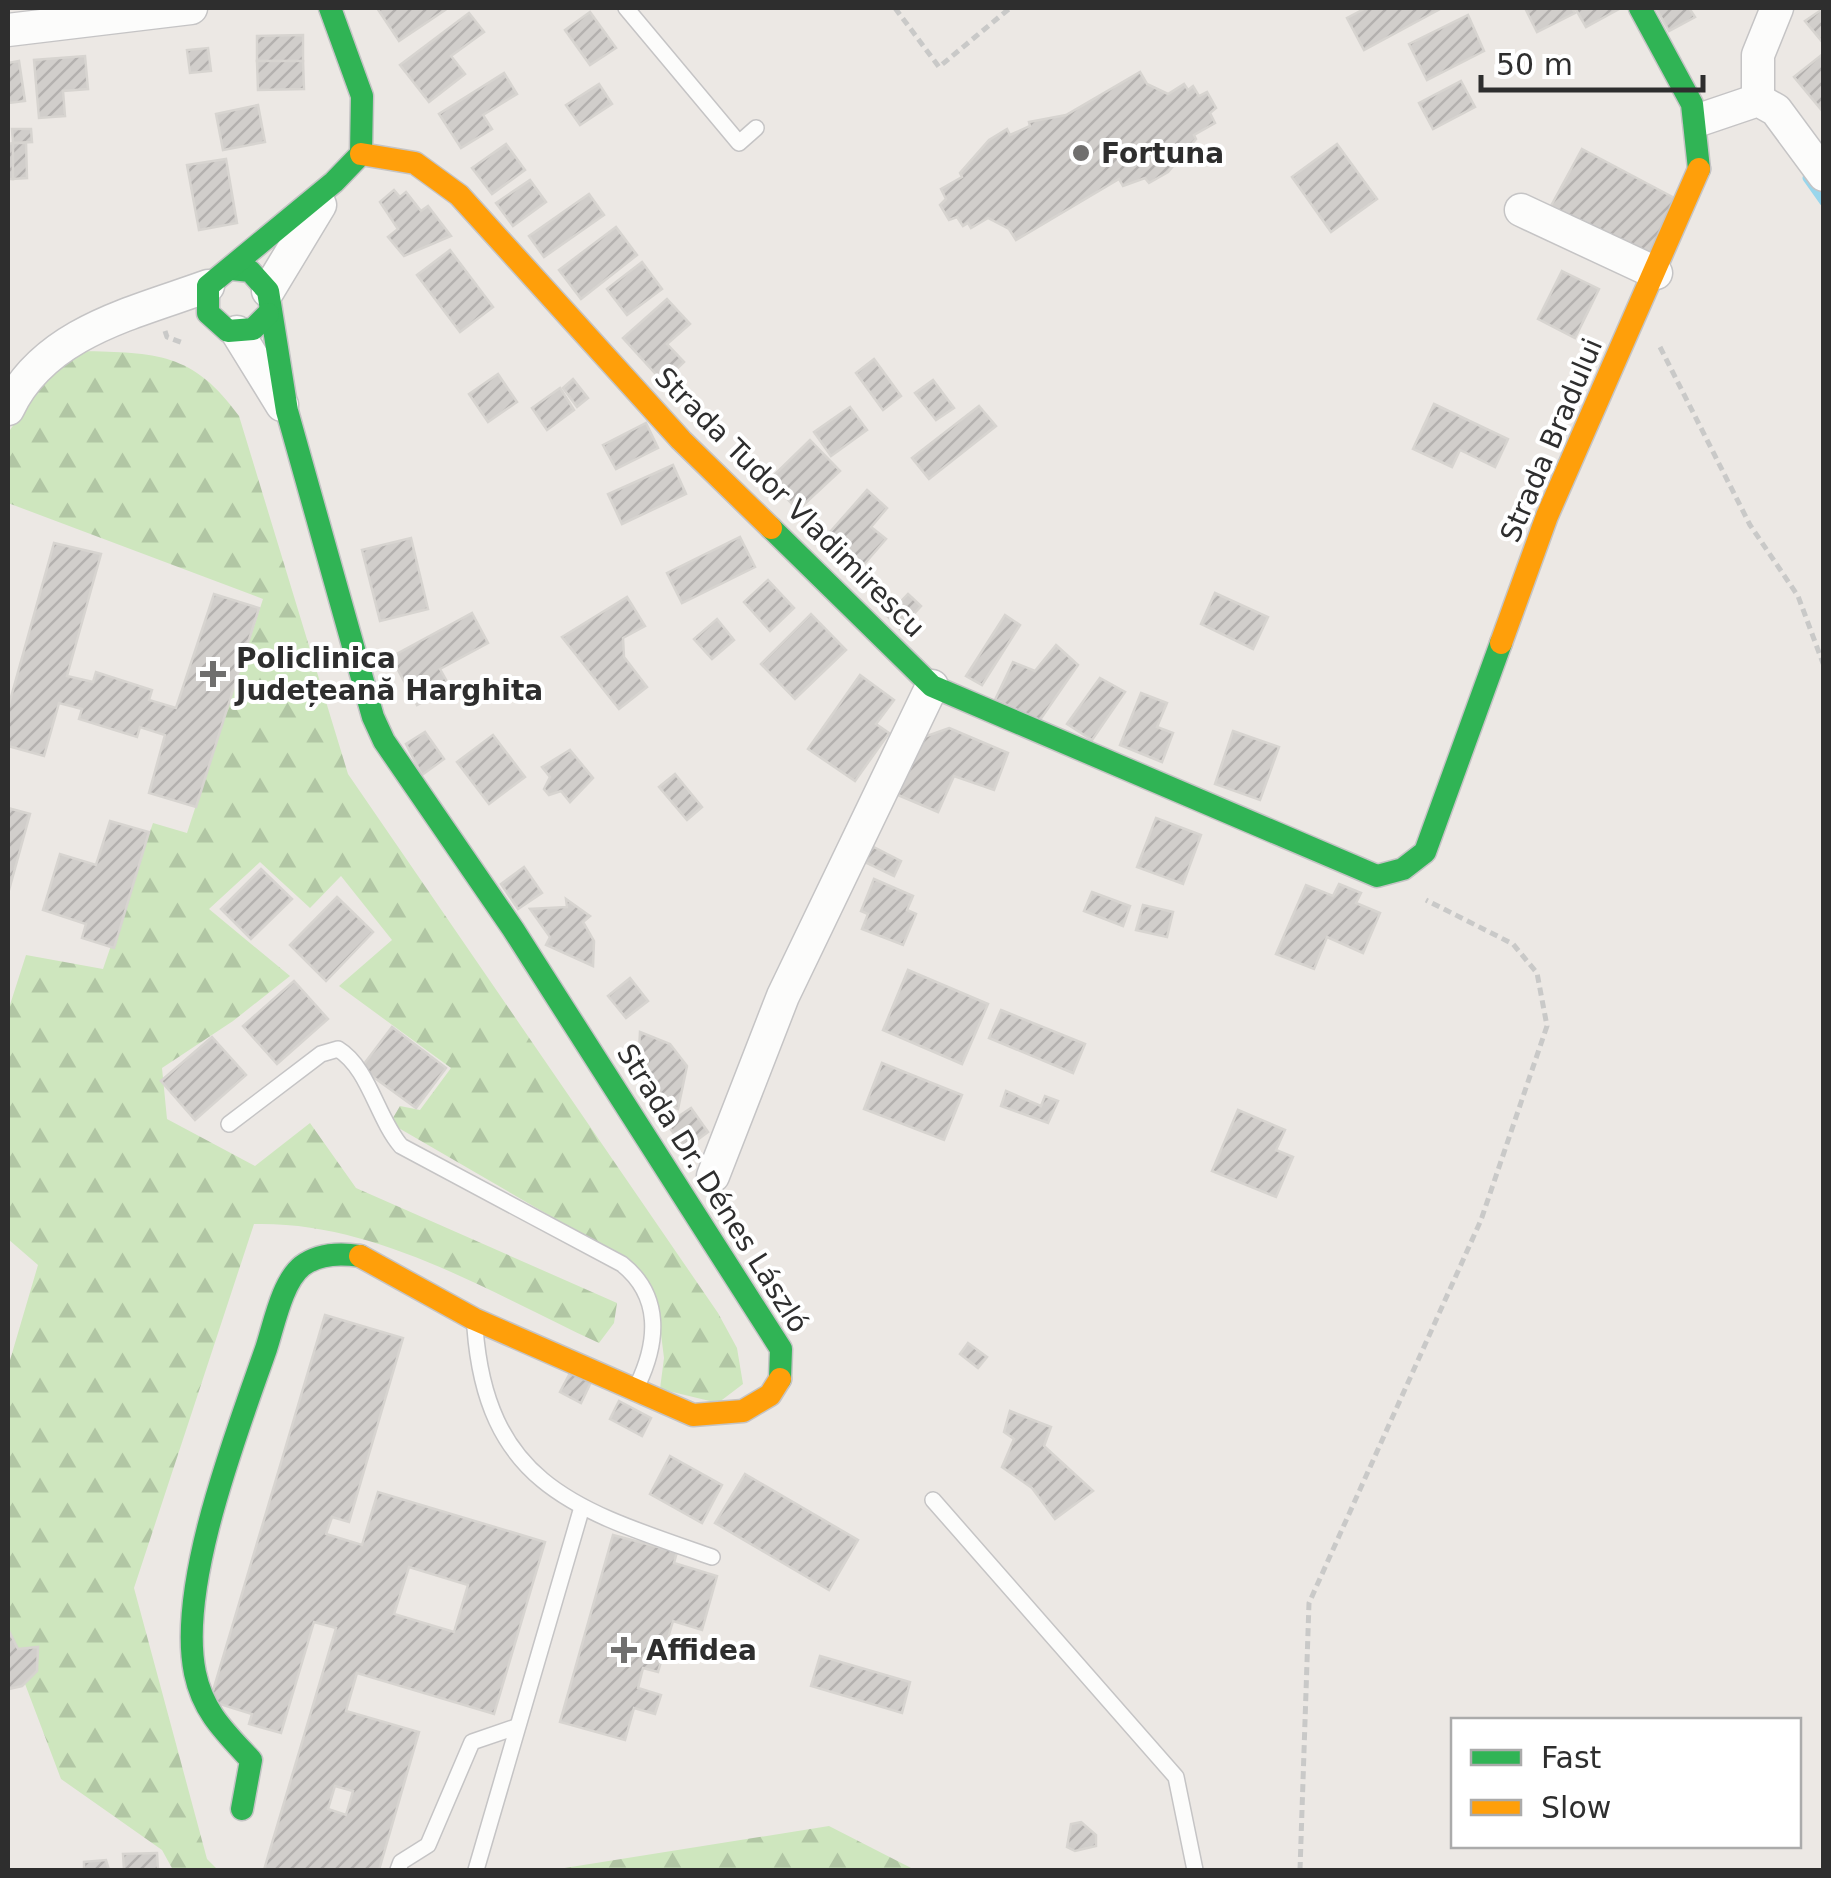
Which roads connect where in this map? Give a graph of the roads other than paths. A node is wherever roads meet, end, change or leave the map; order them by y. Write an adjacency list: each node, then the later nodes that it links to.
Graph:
1 (191, 8): 6 (street)
2 (330, 8): 10 (street)
3 (626, 8): 9 (lane)
4 (1640, 8): 8 (street, Strada Bradului)
5 (1777, 8): 7 (street)
6 (21, 21)
7 (1758, 100): 8 (street); 11 (street)
8 (1700, 120): 14 (street, Strada Bradului)
9 (756, 128)
10 (361, 154): 12 (street); 21 (street, Strada Tudor Vladimirescu)
11 (1824, 175)
12 (334, 182): 15 (street); 16 (street)
13 (1521, 210): 14 (street)
14 (1656, 273): 22 (street, Strada Bradului)
15 (220, 277): 16 (street); 17 (street); 18 (street)
16 (268, 302): 18 (street); 20 (street)
17 (126, 316): 18 (street); 19 (street)
18 (225, 327): 20 (street)
19 (8, 408)
20 (286, 410): 26 (street, Strada Dr. Dénes László)
21 (932, 686): 22 (street, Strada Tudor Vladimirescu); 24 (street)
22 (1377, 876)
23 (229, 1124): 26 (lane)
24 (713, 1176)
25 (474, 1320): 26 (street, Strada Dr. Dénes László); 28 (lane); 31 (street, Strada Dr. Dénes László)
26 (636, 1389)
27 (933, 1500): 34 (lane)
28 (582, 1507): 29 (lane); 30 (lane)
29 (712, 1557)
30 (516, 1727): 32 (lane); 33 (lane)
31 (242, 1809)
32 (398, 1870)
33 (476, 1870)
34 (1196, 1870)

